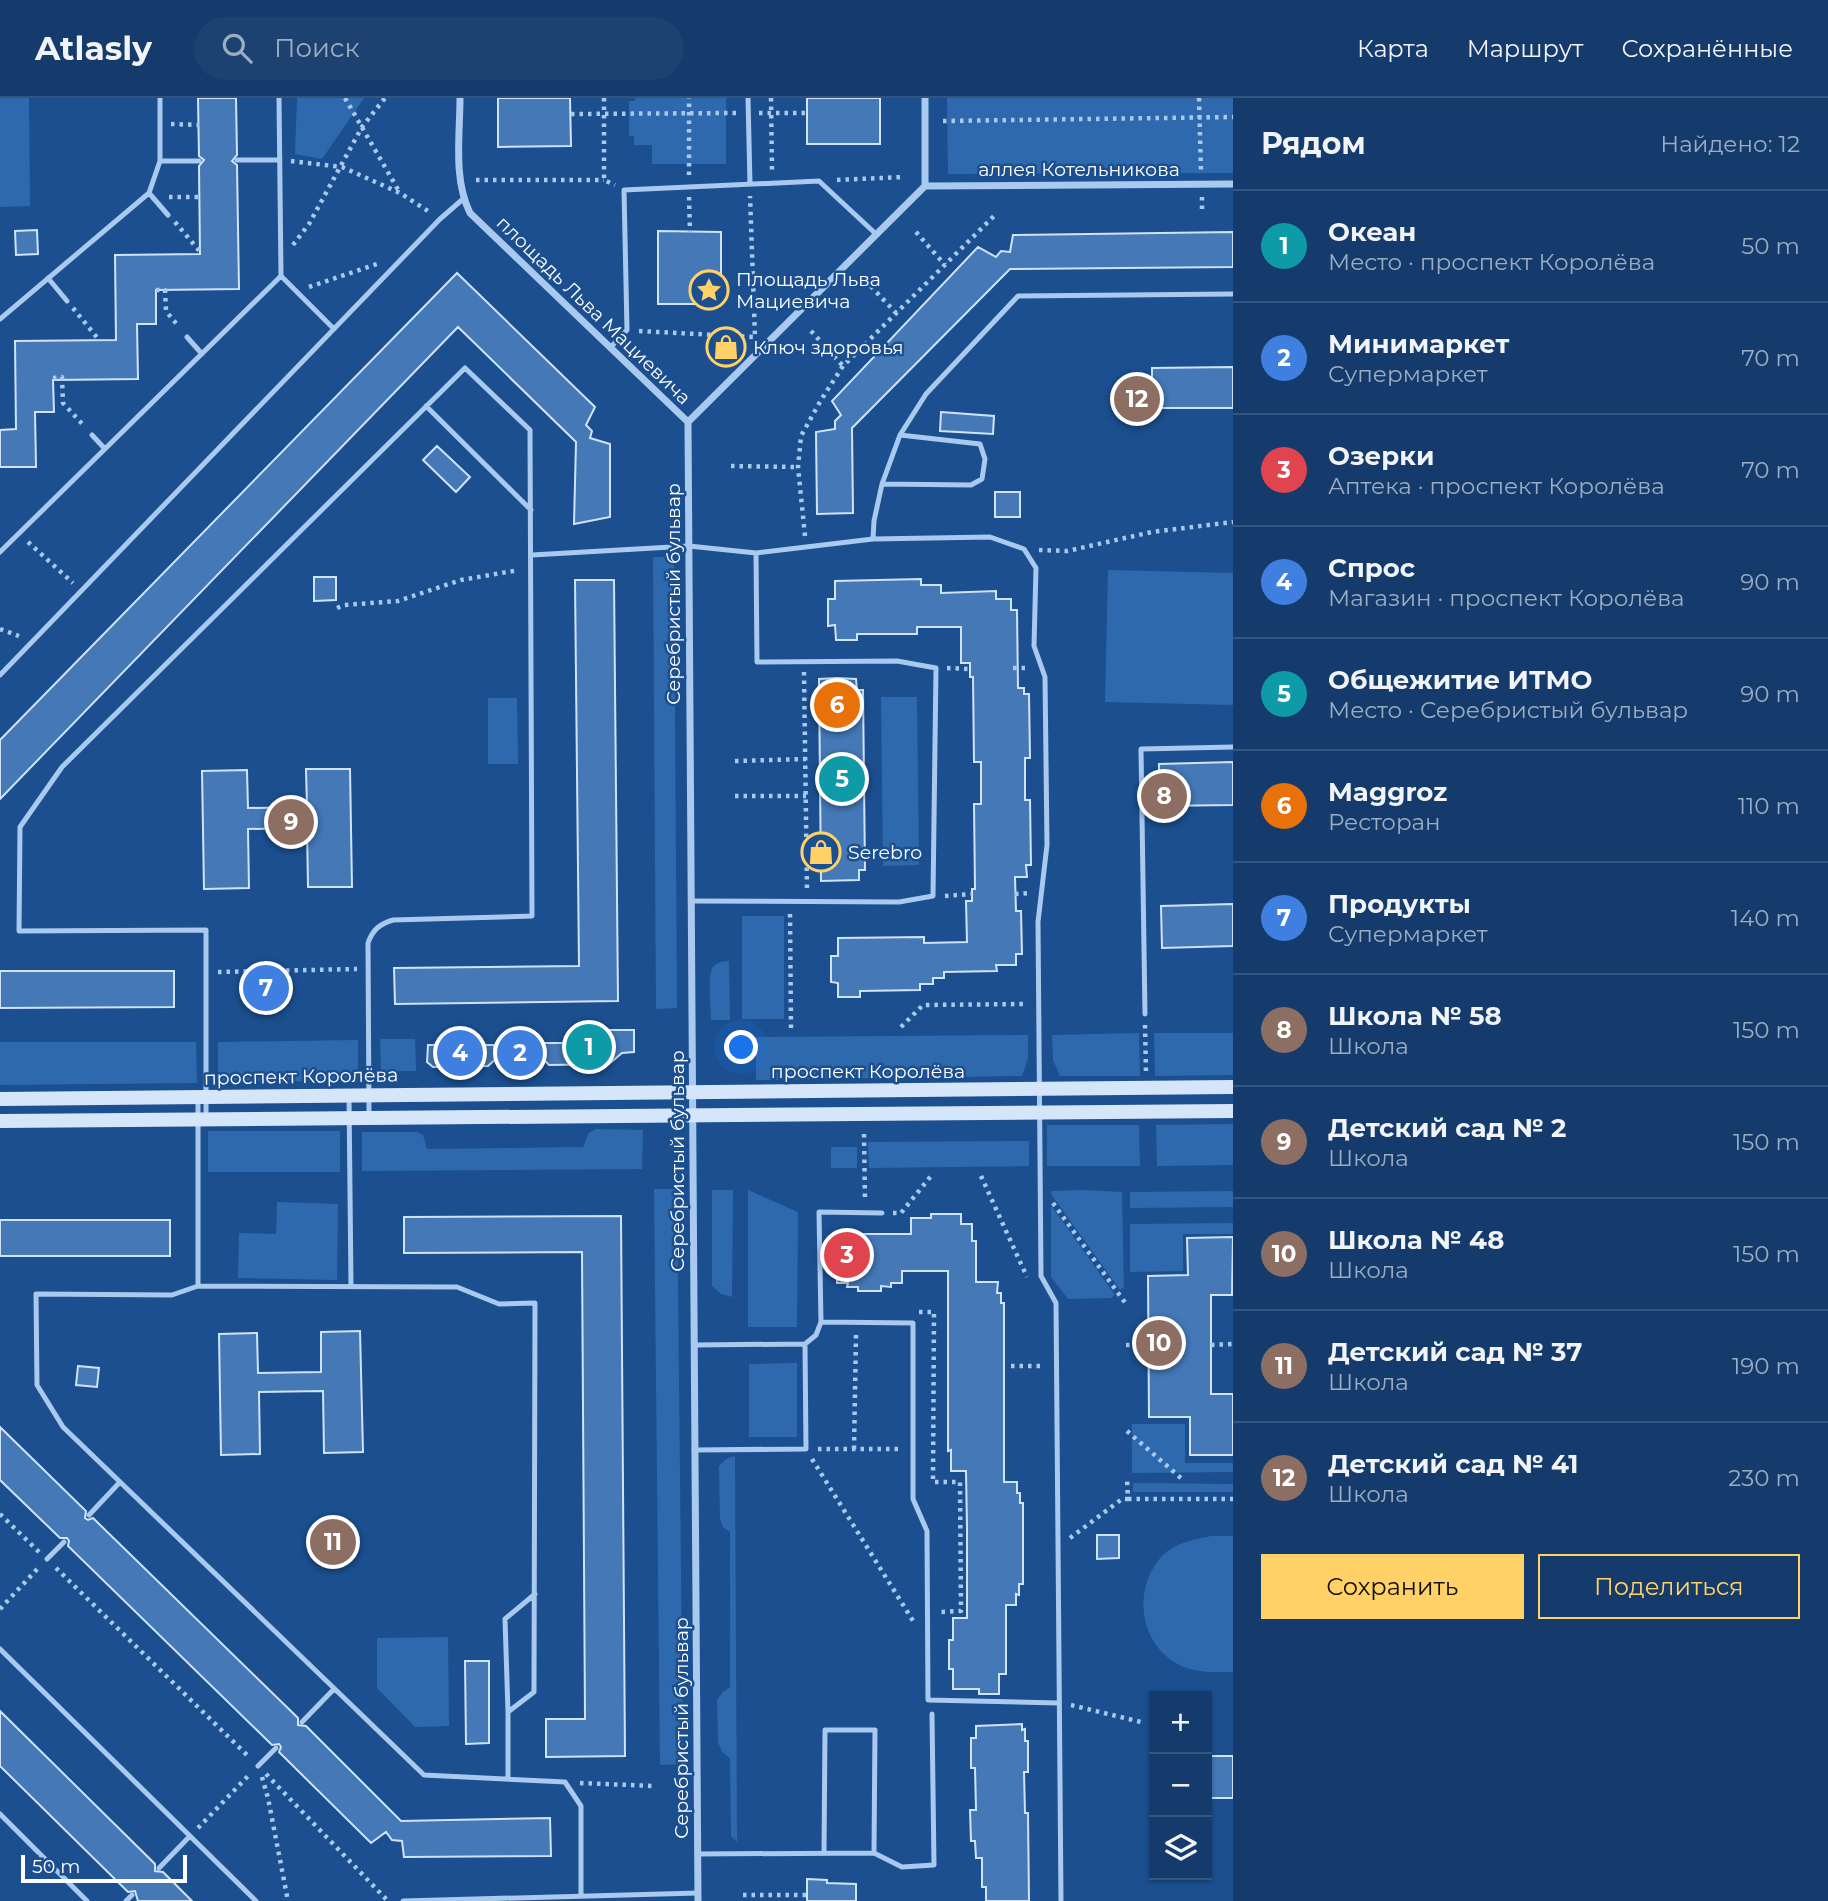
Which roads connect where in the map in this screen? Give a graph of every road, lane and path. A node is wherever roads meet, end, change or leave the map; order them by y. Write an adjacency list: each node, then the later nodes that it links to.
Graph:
1 (160, 98): 21 (lane)
2 (279, 98): 25 (lane)
3 (345, 98): 23 (path)
4 (385, 98): 23 (path)
5 (460, 98): 43 (street)
6 (604, 98): 17 (path)
7 (689, 98): 12 (path)
8 (748, 98): 13 (lane)
9 (771, 98): 14 (path)
10 (925, 98): 37 (street)
11 (1199, 98): 18 (path)
12 (689, 113): 13 (path); 17 (path); 38 (path)
13 (748, 113): 14 (path); 33 (lane)
14 (772, 113): 15 (path); 34 (path)
15 (807, 113)
16 (571, 114): 17 (path)
17 (604, 114): 31 (path)
18 (1200, 117): 19 (path); 20 (path); 35 (path)
19 (1233, 117)
20 (943, 121)
21 (160, 124): 22 (path); 26 (lane)
22 (198, 125)
23 (362, 127): 28 (path); 41 (path)
24 (237, 160): 25 (lane)
25 (280, 160): 28 (path); 54 (lane)
26 (160, 161): 27 (lane); 40 (lane)
27 (199, 161)
28 (342, 167): 41 (path); 54 (path)
29 (903, 177): 32 (path)
30 (476, 180): 31 (path)
31 (604, 180): 39 (path)
32 (818, 181): 34 (lane); 51 (lane)
33 (750, 184): 34 (lane); 38 (lane); 66 (path)
34 (772, 184)
35 (1201, 184): 36 (street, аллея Котельникова); 37 (street, аллея Котельникова); 45 (path)
36 (1233, 184)
37 (925, 186): 51 (street, площадь Льва Мациевича)
38 (689, 187): 39 (lane); 49 (path)
39 (624, 190): 66 (lane)
40 (149, 193): 44 (lane); 57 (lane)
41 (400, 194): 48 (path)
42 (200, 197): 44 (path)
43 (463, 200): 48 (lane); 70 (street, площадь Льва Мациевича)
44 (158, 202): 47 (lane)
45 (1202, 210)
46 (996, 214): 55 (path)
47 (168, 215): 53 (path)
48 (440, 219): 52 (lane)
49 (690, 232)
50 (916, 232): 55 (path)
51 (877, 235): 75 (street, площадь Льва Мациевича)
52 (407, 253): 60 (path); 65 (lane)
53 (202, 254)
54 (281, 261): 56 (lane)
55 (945, 265): 63 (path)
56 (281, 276): 60 (lane); 71 (lane)
57 (48, 278): 62 (lane); 64 (lane)
58 (865, 280): 63 (path)
59 (156, 290): 68 (path)
60 (296, 291): 65 (lane)
61 (1233, 294): 77 (lane)
62 (67, 301): 69 (path)
63 (896, 313): 72 (path)
64 (0, 319)
65 (334, 329): 95 (lane)
66 (627, 330): 70 (lane)
67 (811, 331): 72 (path)
68 (187, 337): 71 (lane)
69 (99, 340)
70 (611, 347): 75 (street, площадь Льва Мациевича)
71 (202, 354): 78 (lane)
72 (843, 366): 80 (path)
73 (53, 378): 76 (path)
74 (426, 406): 82 (lane); 82 (lane); 114 (lane)
75 (688, 422): 88 (street, Серебристый бульвар)
76 (92, 435): 78 (lane)
77 (900, 435): 81 (lane); 81 (lane)
78 (105, 449): 84 (lane)
79 (731, 466): 80 (path)
80 (798, 467): 89 (path)
81 (882, 484): 86 (lane)
82 (531, 511): 93 (lane)
83 (1233, 522): 90 (path)
84 (19, 533): 87 (lane); 95 (path)
85 (0, 538): 87 (lane)
86 (873, 539): 89 (lane); 90 (lane)
87 (7, 545): 91 (lane)
88 (689, 546): 92 (lane); 93 (lane); 111 (street, Серебристый бульвар)
89 (807, 548): 92 (lane)
90 (1024, 549): 115 (lane)
91 (0, 552)
92 (756, 554): 99 (lane)
93 (532, 555): 94 (lane)
94 (532, 567): 96 (path); 113 (lane)
95 (82, 590): 98 (lane)
96 (337, 608)
97 (0, 629): 98 (path)
98 (32, 642): 101 (lane)
99 (936, 668): 100 (path); 110 (lane)
100 (970, 669)
101 (0, 675)
102 (804, 680): 104 (path)
103 (1233, 747): 116 (lane)
104 (806, 759): 105 (path); 107 (path)
105 (735, 761)
106 (735, 796): 107 (path)
107 (806, 796): 108 (path)
108 (807, 879)
109 (972, 894): 110 (path)
110 (933, 896): 112 (lane)
111 (691, 901): 112 (lane); 122 (street, Серебристый бульвар)
112 (790, 903): 118 (path)
113 (368, 969): 114 (path); 124 (lane)
114 (205, 973): 125 (lane)
115 (1039, 1004): 117 (path); 121 (lane)
116 (1145, 1014): 119 (path)
117 (901, 1027)
118 (791, 1028)
119 (1146, 1076)
120 (1233, 1087): 121 (street, проспект Королёва)
121 (1040, 1089): 122 (street, проспект Королёва); 128 (lane)
122 (693, 1092): 124 (street, проспект Королёва); 129 (street, Серебристый бульвар)
123 (349, 1095): 124 (street, проспект Королёва); 125 (street, проспект Королёва); 130 (lane)
124 (369, 1095): 131 (lane)
125 (202, 1097): 126 (street, проспект Королёва); 132 (lane)
126 (0, 1099)
127 (1233, 1111): 128 (street)
128 (1040, 1112): 129 (street); 137 (lane)
129 (693, 1115): 131 (street); 148 (street, Серебристый бульвар)
130 (349, 1118): 131 (street); 132 (street); 141 (lane)
131 (369, 1118)
132 (202, 1120): 133 (street); 140 (lane)
133 (0, 1121)
134 (864, 1134): 138 (path)
135 (931, 1176): 139 (path)
136 (981, 1176): 142 (path)
137 (1040, 1186): 143 (path); 169 (lane)
138 (865, 1213): 139 (lane); 144 (lane)
139 (882, 1213)
140 (198, 1286): 141 (lane); 163 (lane)
141 (351, 1286): 171 (lane)
142 (1030, 1286)
143 (1126, 1304)
144 (821, 1322): 145 (lane); 146 (lane)
145 (856, 1322): 157 (path); 158 (lane)
146 (805, 1344): 148 (lane); 160 (lane)
147 (1233, 1344): 151 (path)
148 (694, 1345): 159 (street, Серебристый бульвар)
149 (1126, 1345): 150 (path)
150 (1148, 1345)
151 (1211, 1345)
152 (1042, 1352): 154 (path)
153 (1011, 1366): 154 (path)
154 (1042, 1366): 155 (path)
155 (1042, 1380)
156 (1127, 1431): 162 (path)
157 (854, 1449): 158 (path); 160 (path)
158 (913, 1449): 173 (lane)
159 (695, 1450): 160 (lane); 190 (street, Серебристый бульвар)
160 (806, 1450): 173 (path)
161 (1127, 1479): 164 (path)
162 (1182, 1479)
163 (120, 1482): 167 (lane); 175 (lane)
164 (1128, 1499): 165 (path); 169 (path)
165 (1233, 1499)
166 (0, 1514): 170 (path)
167 (89, 1515)
168 (64, 1542): 170 (lane)
169 (1058, 1547): 176 (lane)
170 (47, 1559): 172 (path); 182 (path)
171 (535, 1594): 177 (lane); 177 (lane)
172 (0, 1609)
173 (929, 1647): 176 (lane)
174 (0, 1649): 187 (lane)
175 (334, 1689): 179 (lane); 183 (lane)
176 (1059, 1703): 180 (path); 204 (lane)
177 (508, 1712): 183 (lane)
178 (932, 1714): 189 (lane)
179 (302, 1722)
180 (1141, 1722)
181 (276, 1748): 182 (lane)
182 (258, 1766): 187 (path); 201 (path); 202 (path)
183 (508, 1779): 184 (lane)
184 (565, 1782): 185 (path); 195 (lane)
185 (654, 1786)
186 (0, 1814): 198 (lane)
187 (190, 1836): 191 (lane); 200 (lane)
188 (824, 1853): 189 (lane); 189 (lane); 190 (lane)
189 (874, 1853)
190 (698, 1854): 196 (street, Серебристый бульвар)
191 (159, 1868)
192 (132, 1895): 199 (lane)
193 (743, 1895): 194 (path)
194 (807, 1895)
195 (581, 1896): 197 (lane); 203 (lane)
196 (698, 1897): 197 (lane)
197 (602, 1898)
198 (87, 1901)
199 (127, 1901)
200 (256, 1901)
201 (288, 1901)
202 (388, 1901)
203 (403, 1901)
204 (1061, 1901)

